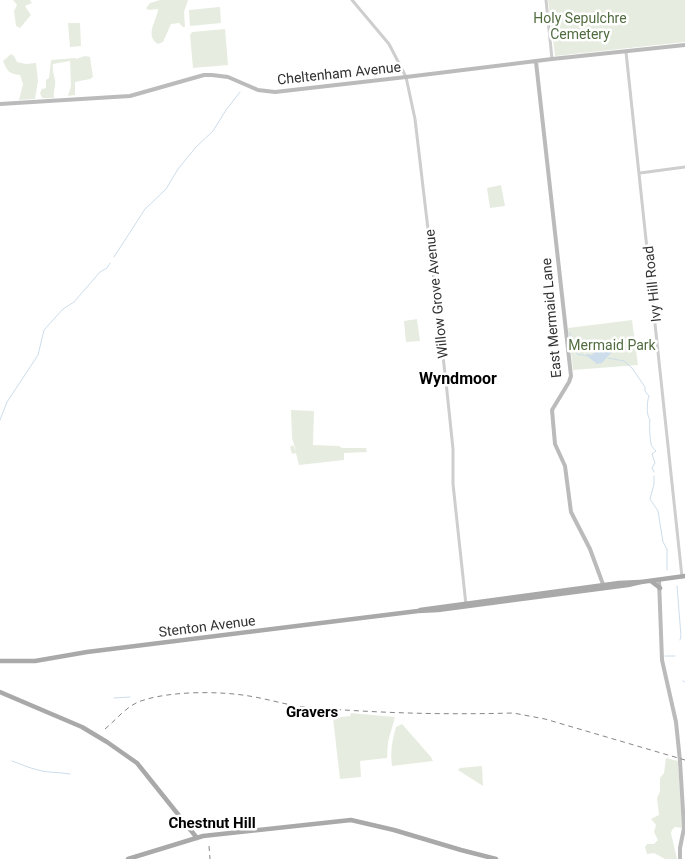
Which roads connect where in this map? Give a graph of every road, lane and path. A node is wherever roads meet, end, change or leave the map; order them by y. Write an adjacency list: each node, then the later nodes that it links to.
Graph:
1 (352, 0): 7 (street, Willow Grove Avenue)
2 (546, 0): 5 (street)
3 (685, 45): 4 (main road, Cheltenham Avenue)
4 (626, 52): 5 (main road, Cheltenham Avenue); 10 (street, Ivy Hill Road)
5 (552, 59): 6 (main road, Cheltenham Avenue)
6 (536, 62): 7 (main road, Cheltenham Avenue); 14 (main road, East Mermaid Lane)
7 (406, 77): 8 (main road, Cheltenham Avenue); 16 (street, Willow Grove Avenue)
8 (0, 104)
9 (685, 167): 10 (street)
10 (640, 173): 11 (street, Ivy Hill Road)
11 (684, 577): 12 (main road, Stenton Avenue)
12 (658, 580): 13 (main road, Stenton Avenue); 15 (main road)
13 (650, 581): 14 (main road, Stenton Avenue); 15 (main road)
14 (604, 587): 16 (main road, Stenton Avenue)
15 (660, 588): 22 (main road)
16 (466, 604): 17 (main road, Stenton Avenue)
17 (0, 661)
18 (0, 692): 19 (main road)
19 (197, 838): 20 (main road); 21 (main road)
20 (128, 859)
21 (496, 859)
22 (680, 859)

